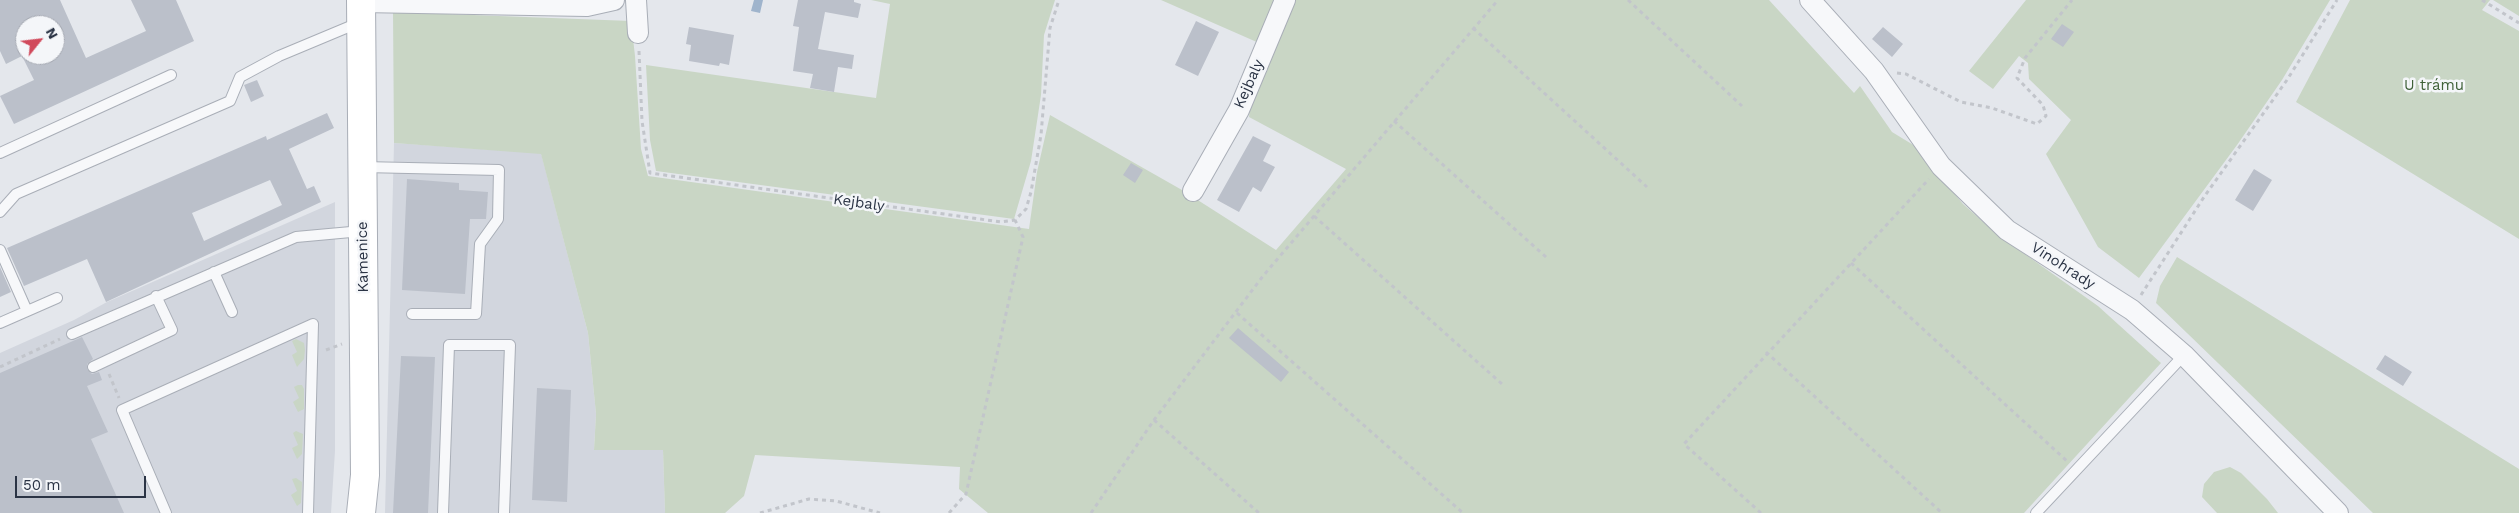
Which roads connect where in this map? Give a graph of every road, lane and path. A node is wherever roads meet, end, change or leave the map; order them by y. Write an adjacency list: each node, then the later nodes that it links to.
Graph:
1 (614, 0): 11 (street)
2 (636, 0): 14 (street)
3 (1060, 0): 26 (path)
4 (1286, 0): 23 (street, Kejbaly)
5 (1498, 0): 13 (path)
6 (1628, 0): 17 (path)
7 (1810, 0): 20 (street, Vinohrady)
8 (2072, 0): 15 (path)
9 (2337, 0): 34 (path)
10 (2482, 0): 12 (path)
11 (361, 8): 21 (street, Kamenice); 24 (lane)
12 (2519, 23)
13 (1473, 28): 18 (path); 22 (path)
14 (638, 33): 26 (path, Kejbaly)
15 (1906, 74)
16 (171, 75): 19 (lane)
17 (1742, 106)
18 (1394, 121): 25 (path); 29 (path)
19 (0, 153)
20 (1941, 166): 30 (path); 34 (street, Vinohrady)
21 (362, 167): 27 (street, Kamenice); 38 (lane)
22 (1647, 187)
23 (1193, 192)
24 (0, 212)
25 (1314, 216): 37 (path); 46 (path)
26 (1015, 220): 57 (path)
27 (363, 231): 31 (lane); 52 (street, Kamenice)
28 (0, 250): 35 (lane)
29 (1546, 257)
30 (1850, 263): 41 (path); 49 (path)
31 (214, 272): 32 (lane); 36 (lane)
32 (156, 296): 40 (lane); 44 (lane)
33 (57, 298): 35 (lane)
34 (2132, 310): 42 (street, Vinohrady)
35 (27, 311): 39 (lane)
36 (232, 312)
37 (1237, 313): 48 (path); 60 (path)
38 (412, 314)
39 (0, 323)
40 (72, 334): 43 (path)
41 (1766, 352): 61 (path); 62 (path)
42 (2184, 355): 49 (lane); 64 (street, Vinohrady)
43 (0, 367)
44 (93, 367)
45 (110, 375): 47 (path)
46 (1502, 384)
47 (115, 389)
48 (1154, 420): 58 (path); 59 (path)
49 (2076, 470): 63 (lane)
50 (166, 513): 51 (lane)
51 (308, 513)
52 (361, 513)
53 (443, 513): 54 (lane)
54 (504, 513)
55 (760, 513): 56 (path)
56 (880, 513)
57 (949, 513)
58 (1091, 513)
59 (1259, 513)
60 (1463, 513)
61 (1760, 513)
62 (1942, 513)
63 (2036, 513)
64 (2338, 513)

